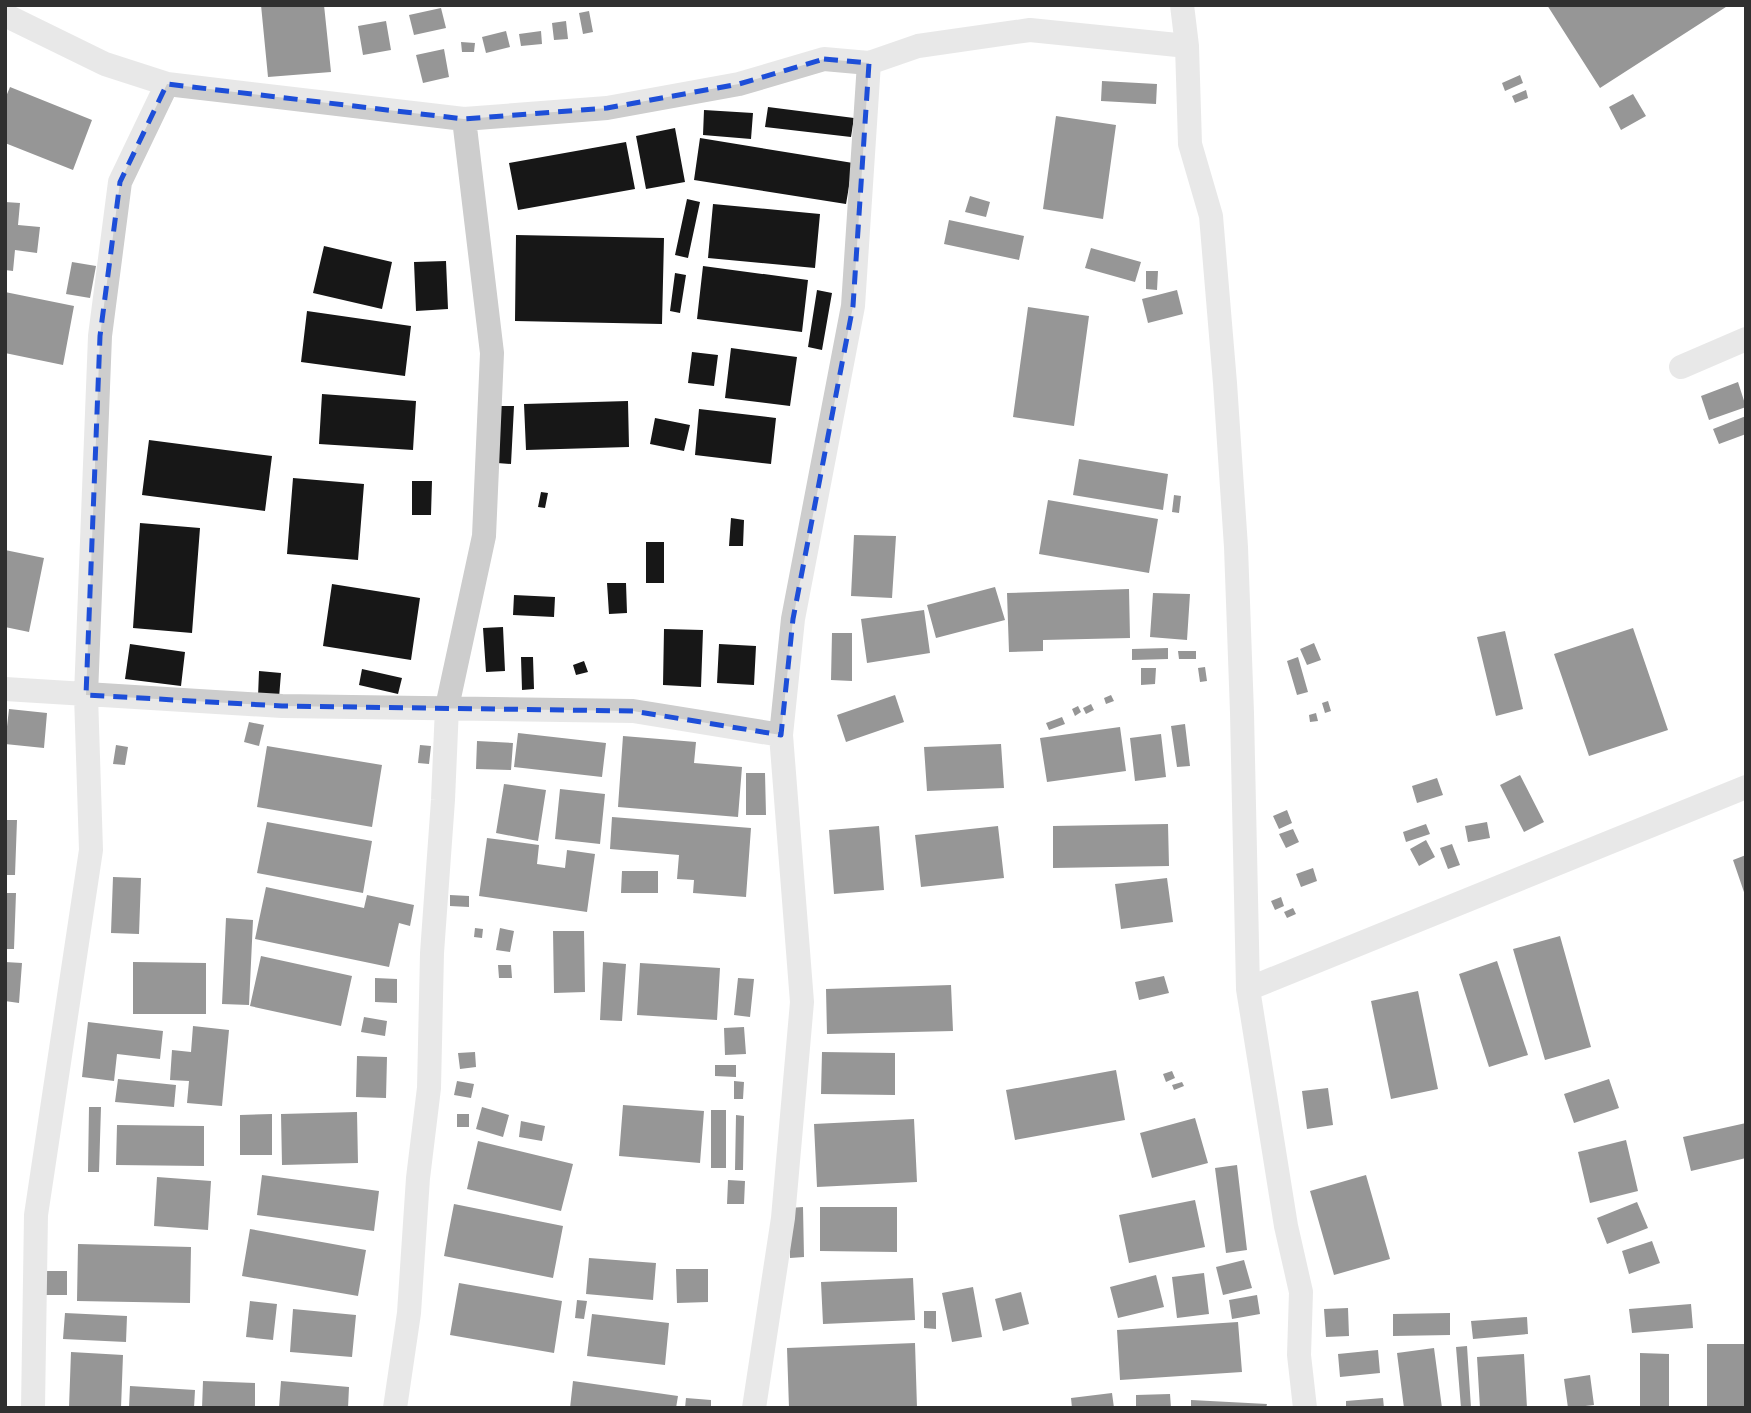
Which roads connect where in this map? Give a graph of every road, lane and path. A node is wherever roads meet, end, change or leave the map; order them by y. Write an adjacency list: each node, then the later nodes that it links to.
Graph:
1 (1182, 5): 3 (street)
2 (5, 15): 5 (street)
3 (1187, 46): 4 (street); 14 (street)
4 (869, 64): 6 (street); 12 (street)
5 (167, 84): 6 (street); 10 (street)
6 (464, 119): 11 (street)
7 (1746, 339): 8 (street)
8 (1681, 367)
9 (5, 689): 10 (street)
10 (86, 695): 11 (street); 15 (street)
11 (447, 707): 12 (street); 16 (street)
12 (781, 735): 17 (street)
13 (1746, 787): 14 (street)
14 (1248, 989): 18 (street)
15 (33, 1408)
16 (395, 1408)
17 (754, 1408)
18 (1305, 1408)

